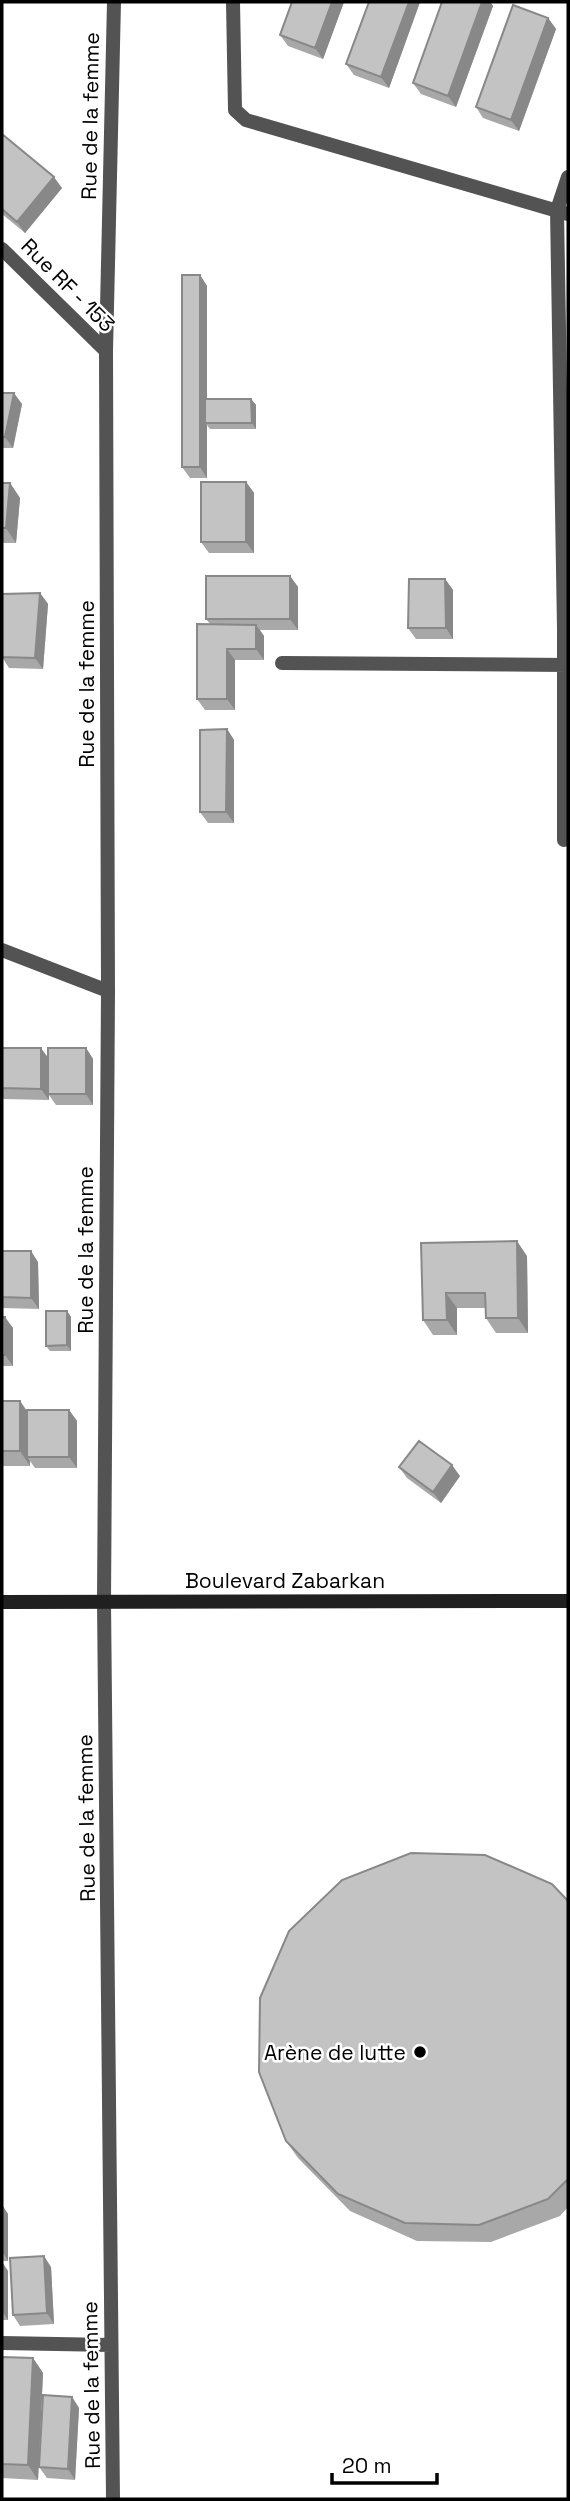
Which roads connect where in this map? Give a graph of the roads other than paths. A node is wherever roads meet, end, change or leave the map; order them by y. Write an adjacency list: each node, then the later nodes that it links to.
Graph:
1 (114, 2): 6 (street, Rue de la femme)
2 (233, 2): 4 (street)
3 (568, 177): 4 (street)
4 (563, 212): 8 (street)
5 (2, 249): 6 (street, Rue RF - 153)
6 (106, 351): 11 (street, Rue de la femme)
7 (282, 663): 8 (street)
8 (566, 665): 9 (street)
9 (564, 840)
10 (2, 950): 11 (street)
11 (108, 991): 14 (street, Rue de la femme)
12 (568, 1601): 14 (street, Boulevard Zabarkan)
13 (2, 1602): 14 (street, Boulevard Zabarkan)
14 (104, 1602): 16 (street, Rue de la femme)
15 (2, 2343): 16 (street)
16 (111, 2345): 17 (street, Rue de la femme)
17 (113, 2499)

